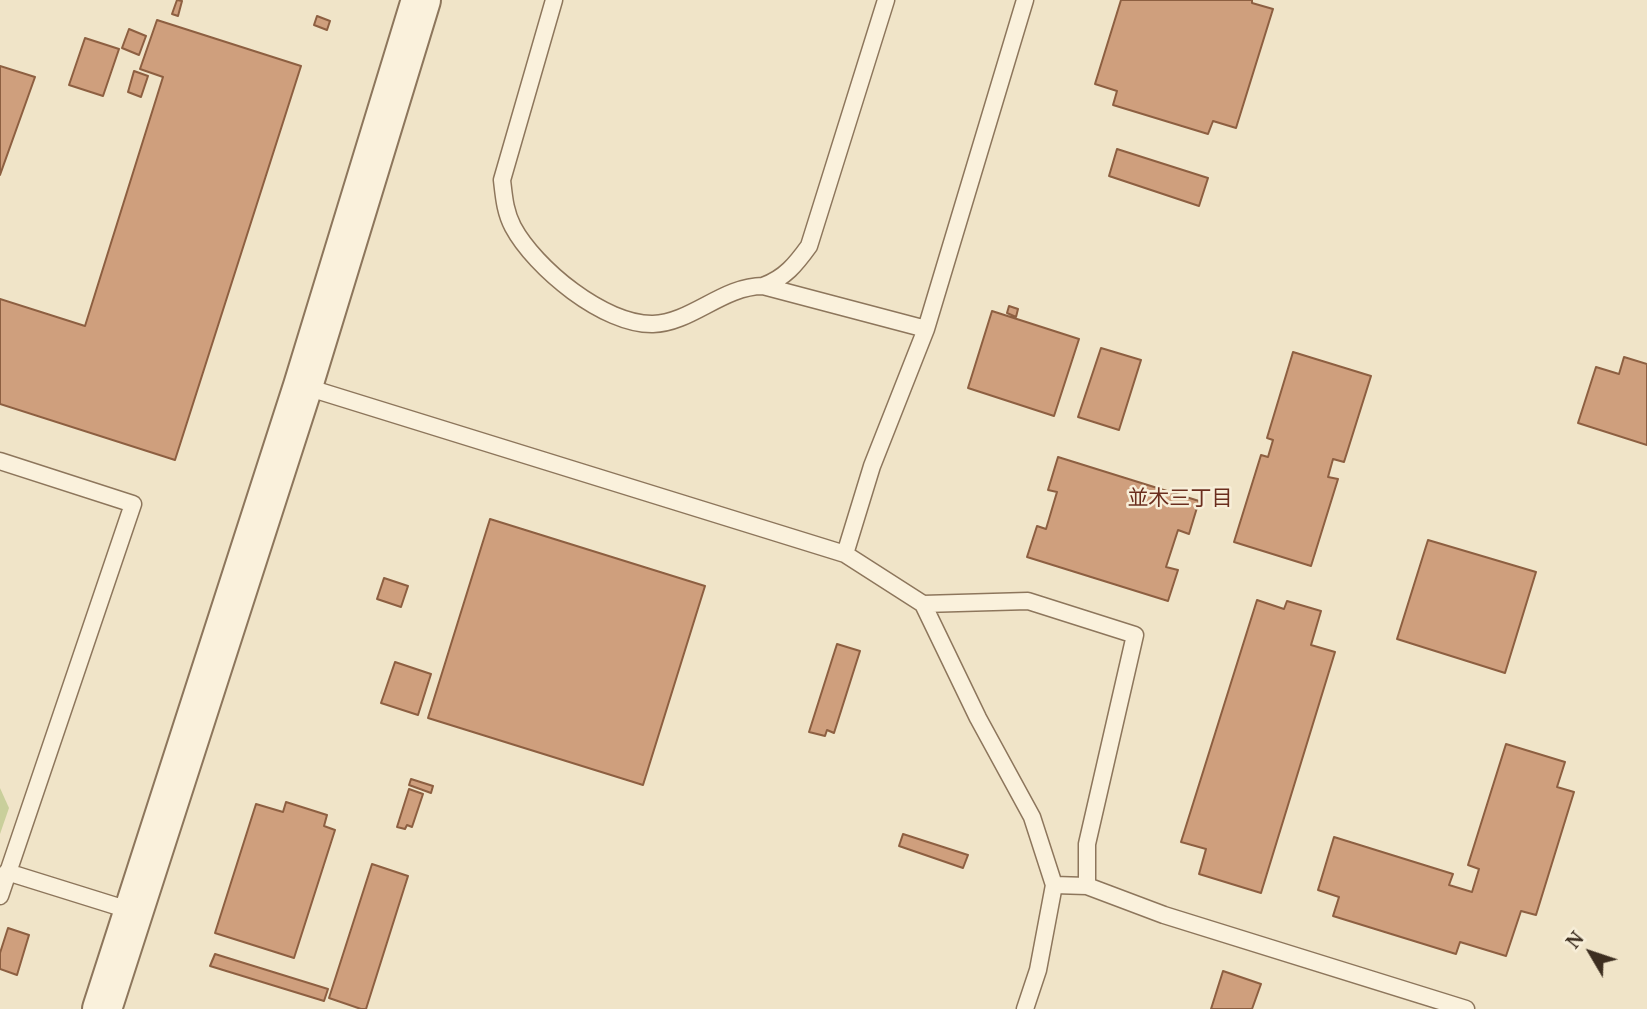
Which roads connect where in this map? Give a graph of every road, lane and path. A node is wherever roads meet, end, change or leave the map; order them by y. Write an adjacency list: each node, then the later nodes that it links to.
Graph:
1 (421, 0): 7 (street)
2 (554, 0): 5 (lane)
3 (886, 0): 5 (lane)
4 (1025, 0): 6 (lane)
5 (763, 286): 6 (lane)
6 (926, 328): 9 (lane)
7 (303, 386): 9 (lane); 15 (street)
8 (0, 461): 11 (lane)
9 (845, 554): 10 (lane)
10 (923, 604): 12 (lane); 13 (lane)
11 (7, 872): 14 (lane); 15 (lane)
12 (1054, 885): 13 (lane); 17 (lane)
13 (1087, 886): 18 (lane)
14 (0, 896)
15 (132, 912): 16 (street)
16 (102, 1009)
17 (1025, 1009)
18 (1466, 1009)

